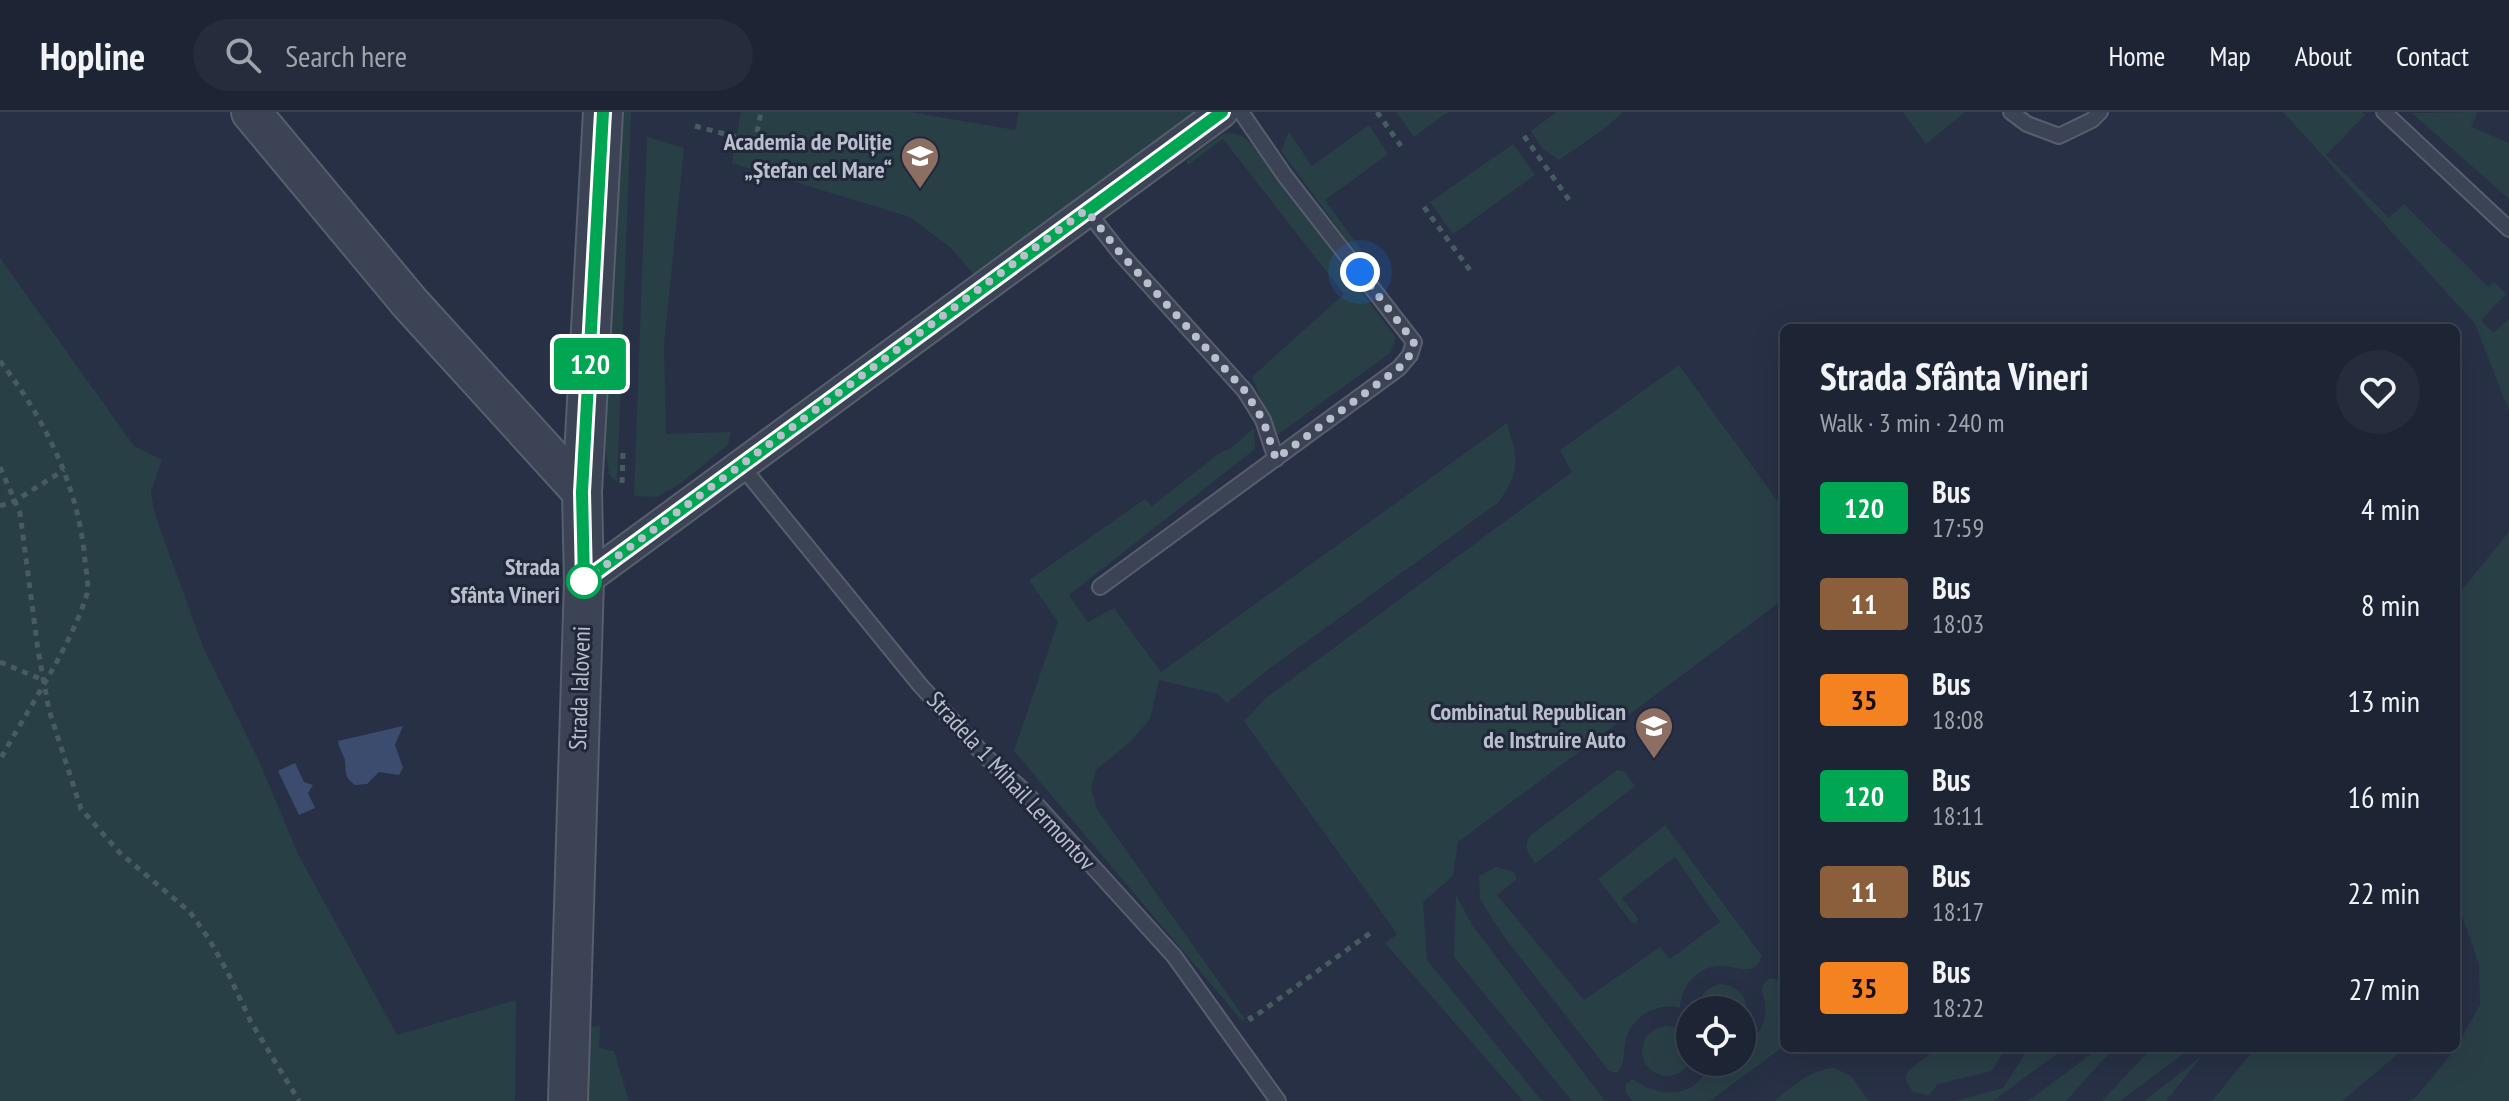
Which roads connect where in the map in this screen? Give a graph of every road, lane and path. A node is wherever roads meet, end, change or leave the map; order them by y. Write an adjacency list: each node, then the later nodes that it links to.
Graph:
1 (251, 112): 23 (street)
2 (603, 112): 23 (street, Strada Ialoveni)
3 (761, 112): 10 (path)
4 (1222, 112): 15 (street)
5 (1241, 112): 19 (lane)
6 (1377, 112): 12 (path)
7 (2011, 112): 8 (lane)
8 (2100, 112)
9 (2384, 112): 16 (lane)
10 (695, 126)
11 (1524, 136): 13 (path)
12 (1401, 146)
13 (1572, 204)
14 (1424, 207): 17 (path)
15 (1086, 210): 19 (lane); 20 (street)
16 (2509, 229)
17 (1472, 273)
18 (0, 361): 22 (path)
19 (1276, 459): 27 (lane)
20 (740, 464): 26 (street); 35 (lane, Stradela 1 Mihail Lermontov)
21 (0, 467): 24 (path)
22 (64, 470): 24 (path); 29 (path)
23 (582, 492): 26 (street, Strada Ialoveni)
24 (15, 501): 25 (path); 29 (path)
25 (0, 506)
26 (584, 581): 34 (street, Strada Ialoveni)
27 (1100, 587)
28 (0, 662): 29 (path)
29 (44, 681): 30 (path); 33 (path)
30 (0, 760)
31 (1373, 931): 32 (path)
32 (1243, 1007)
33 (299, 1101)
34 (568, 1101)
35 (1278, 1101)

